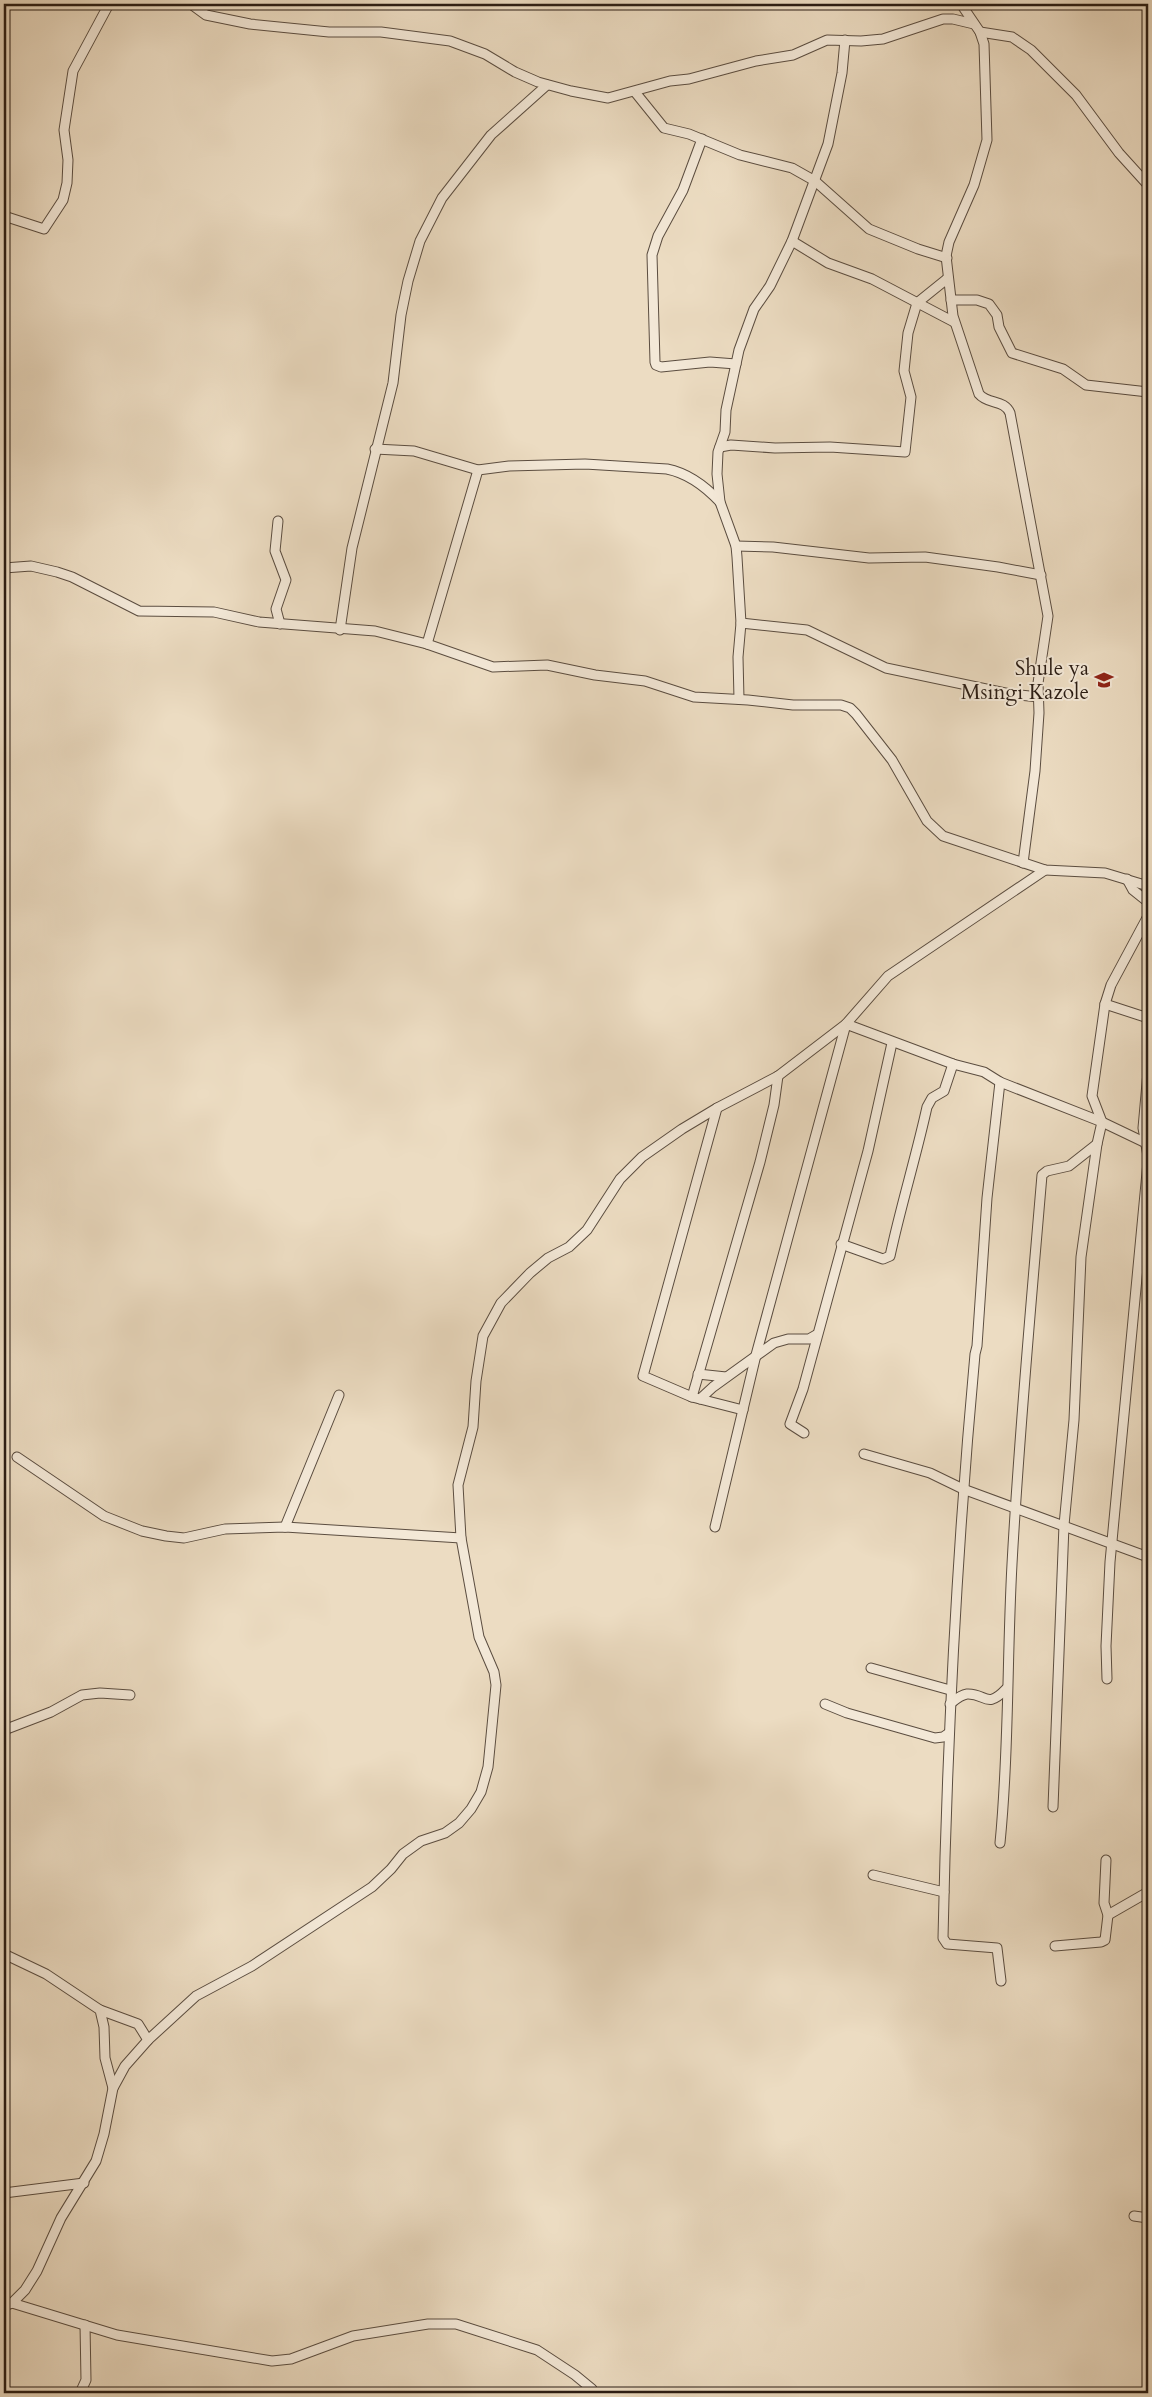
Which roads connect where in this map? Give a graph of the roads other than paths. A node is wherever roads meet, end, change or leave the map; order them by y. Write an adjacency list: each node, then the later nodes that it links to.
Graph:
1 (109, 4): 11 (street)
2 (190, 4): 6 (street)
3 (961, 4): 4 (street)
4 (977, 28): 5 (street); 10 (street); 13 (street)
5 (845, 40): 7 (street); 9 (street)
6 (547, 85): 7 (street); 21 (street)
7 (635, 92): 8 (street)
8 (702, 139): 9 (street); 18 (street)
9 (815, 181): 12 (street); 13 (street)
10 (1148, 185)
11 (4, 216)
12 (792, 241): 16 (street); 18 (street)
13 (946, 258): 14 (street)
14 (948, 278): 15 (street); 16 (street)
15 (951, 300): 17 (street); 19 (street)
16 (917, 303): 17 (street); 20 (street)
17 (954, 322): 27 (street)
18 (736, 364): 20 (street)
19 (1148, 392)
20 (720, 447): 23 (street)
21 (376, 449): 22 (street); 30 (street)
22 (478, 470): 23 (street); 31 (street)
23 (720, 502): 25 (street)
24 (278, 521): 29 (street)
25 (736, 546): 27 (street); 28 (street)
26 (4, 568): 29 (street)
27 (1041, 575): 32 (street)
28 (741, 623): 32 (street); 33 (street)
29 (280, 624): 30 (street)
30 (340, 630): 31 (street)
31 (427, 644): 33 (street)
32 (1039, 696): 34 (street)
33 (738, 699): 34 (street)
34 (1023, 863): 35 (street)
35 (1045, 870): 36 (street); 42 (street)
36 (1127, 880): 37 (street); 38 (street)
37 (1148, 886)
38 (1148, 902)
39 (1148, 916): 40 (street)
40 (1105, 1004): 41 (street); 49 (street)
41 (1148, 1018)
42 (846, 1024): 43 (street); 46 (street); 56 (street)
43 (892, 1043): 44 (street); 54 (street)
44 (953, 1064): 47 (street); 54 (street)
45 (1148, 1072): 50 (street)
46 (778, 1076): 48 (street); 57 (street)
47 (1000, 1082): 49 (street); 65 (street)
48 (717, 1108): 60 (street); 70 (street)
49 (1102, 1122): 50 (street); 51 (street)
50 (1147, 1143): 52 (street)
51 (1097, 1144): 66 (street); 67 (street)
52 (1148, 1156)
53 (1148, 1162): 71 (street)
54 (841, 1244): 55 (street)
55 (816, 1335): 56 (street); 62 (street)
56 (756, 1355): 58 (street); 61 (street)
57 (698, 1374): 58 (street); 60 (street)
58 (726, 1377): 60 (street)
59 (339, 1395): 68 (street)
60 (696, 1398): 61 (street)
61 (743, 1410): 69 (street)
62 (804, 1432)
63 (864, 1454): 65 (street)
64 (17, 1457): 68 (street)
65 (963, 1489): 66 (street); 76 (street)
66 (1015, 1508): 67 (street); 75 (street)
67 (1064, 1526): 71 (street); 82 (street)
68 (285, 1527): 70 (street)
69 (715, 1527)
70 (461, 1538): 93 (street)
71 (1113, 1545): 72 (street); 74 (street)
72 (1148, 1557)
73 (871, 1668): 76 (street)
74 (1107, 1679)
75 (1006, 1689): 79 (street); 83 (street)
76 (950, 1690): 79 (street)
77 (130, 1695): 80 (street)
78 (826, 1704): 81 (street)
79 (950, 1704): 81 (street)
80 (4, 1730)
81 (949, 1733): 86 (street)
82 (1053, 1806)
83 (1000, 1843)
84 (1106, 1860): 88 (street)
85 (873, 1875): 86 (street)
86 (944, 1892): 91 (street)
87 (1148, 1892): 88 (street)
88 (1108, 1915): 89 (street)
89 (1055, 1946)
90 (4, 1954): 92 (street)
91 (1001, 1981)
92 (100, 2010): 93 (street); 94 (street)
93 (148, 2040): 94 (street)
94 (112, 2088): 95 (street)
95 (84, 2183): 96 (street); 99 (street)
96 (4, 2193)
97 (1134, 2216): 98 (street)
98 (1148, 2218)
99 (8, 2305): 100 (street)
100 (85, 2325): 101 (street); 102 (street)
101 (80, 2393)
102 (593, 2393)

